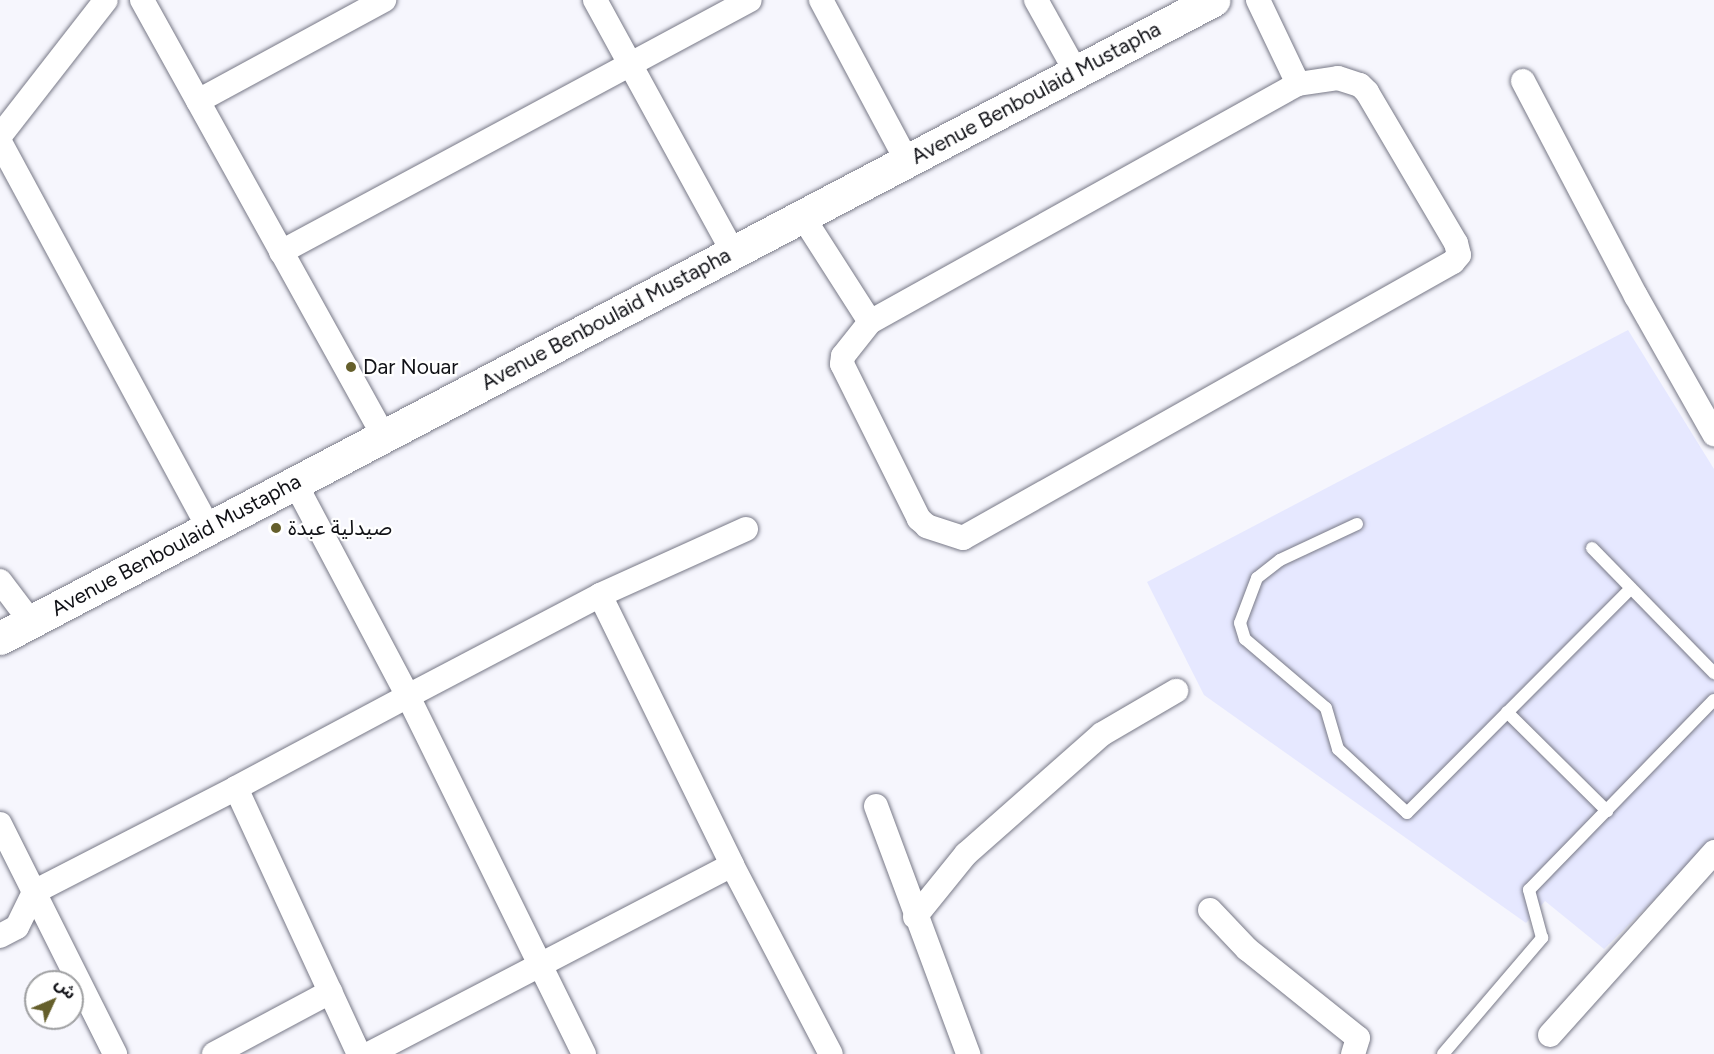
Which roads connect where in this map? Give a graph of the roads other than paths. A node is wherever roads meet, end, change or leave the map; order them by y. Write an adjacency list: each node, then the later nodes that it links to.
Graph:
1 (106, 0): 15 (street)
2 (142, 0): 14 (street)
3 (384, 0): 14 (street)
4 (595, 0): 10 (street)
5 (750, 0): 10 (street)
6 (821, 0): 17 (street)
7 (1036, 0): 11 (street)
8 (1213, 0): 11 (main road, Avenue Benboulaid Mustapha)
9 (1258, 0): 13 (street)
10 (630, 64): 19 (street); 20 (street)
11 (1076, 72): 17 (main road, Avenue Benboulaid Mustapha)
12 (1523, 81): 22 (street)
13 (1298, 84): 21 (street); 21 (street)
14 (198, 101): 19 (street)
15 (0, 136)
16 (0, 142): 26 (street)
17 (907, 161): 18 (main road, Avenue Benboulaid Mustapha)
18 (801, 213): 20 (main road, Avenue Benboulaid Mustapha); 21 (street)
19 (281, 252): 23 (street)
20 (733, 252): 23 (main road, Avenue Benboulaid Mustapha)
21 (870, 322)
22 (1714, 435)
23 (384, 436): 24 (main road, Avenue Benboulaid Mustapha)
24 (295, 483): 26 (main road, Avenue Benboulaid Mustapha); 36 (street)
25 (1357, 524): 38 (lane)
26 (209, 528): 32 (main road, Avenue Benboulaid Mustapha)
27 (746, 529): 31 (street)
28 (1592, 548): 30 (lane)
29 (0, 581): 32 (street)
30 (1631, 588): 34 (lane); 38 (lane)
31 (600, 596): 36 (street); 44 (street)
32 (31, 622): 33 (main road, Avenue Benboulaid Mustapha)
33 (0, 638)
34 (1714, 673)
35 (1176, 691): 47 (street)
36 (408, 696): 39 (street); 49 (street)
37 (1714, 700): 41 (lane)
38 (1507, 712): 41 (lane)
39 (236, 788): 45 (street); 50 (street)
40 (876, 806): 47 (street)
41 (1607, 811): 60 (lane)
42 (0, 824): 45 (street)
43 (1714, 852): 51 (street)
44 (732, 865): 49 (street); 57 (street)
45 (34, 892): 48 (street); 52 (street)
46 (1210, 910): 59 (street)
47 (915, 917): 58 (street)
48 (0, 936)
49 (539, 964): 55 (street); 56 (street)
50 (330, 992): 53 (street); 54 (street)
51 (1550, 1035)
52 (115, 1054)
53 (214, 1054)
54 (359, 1054)
55 (369, 1054)
56 (584, 1054)
57 (831, 1054)
58 (968, 1054)
59 (1353, 1054)
60 (1443, 1054)

